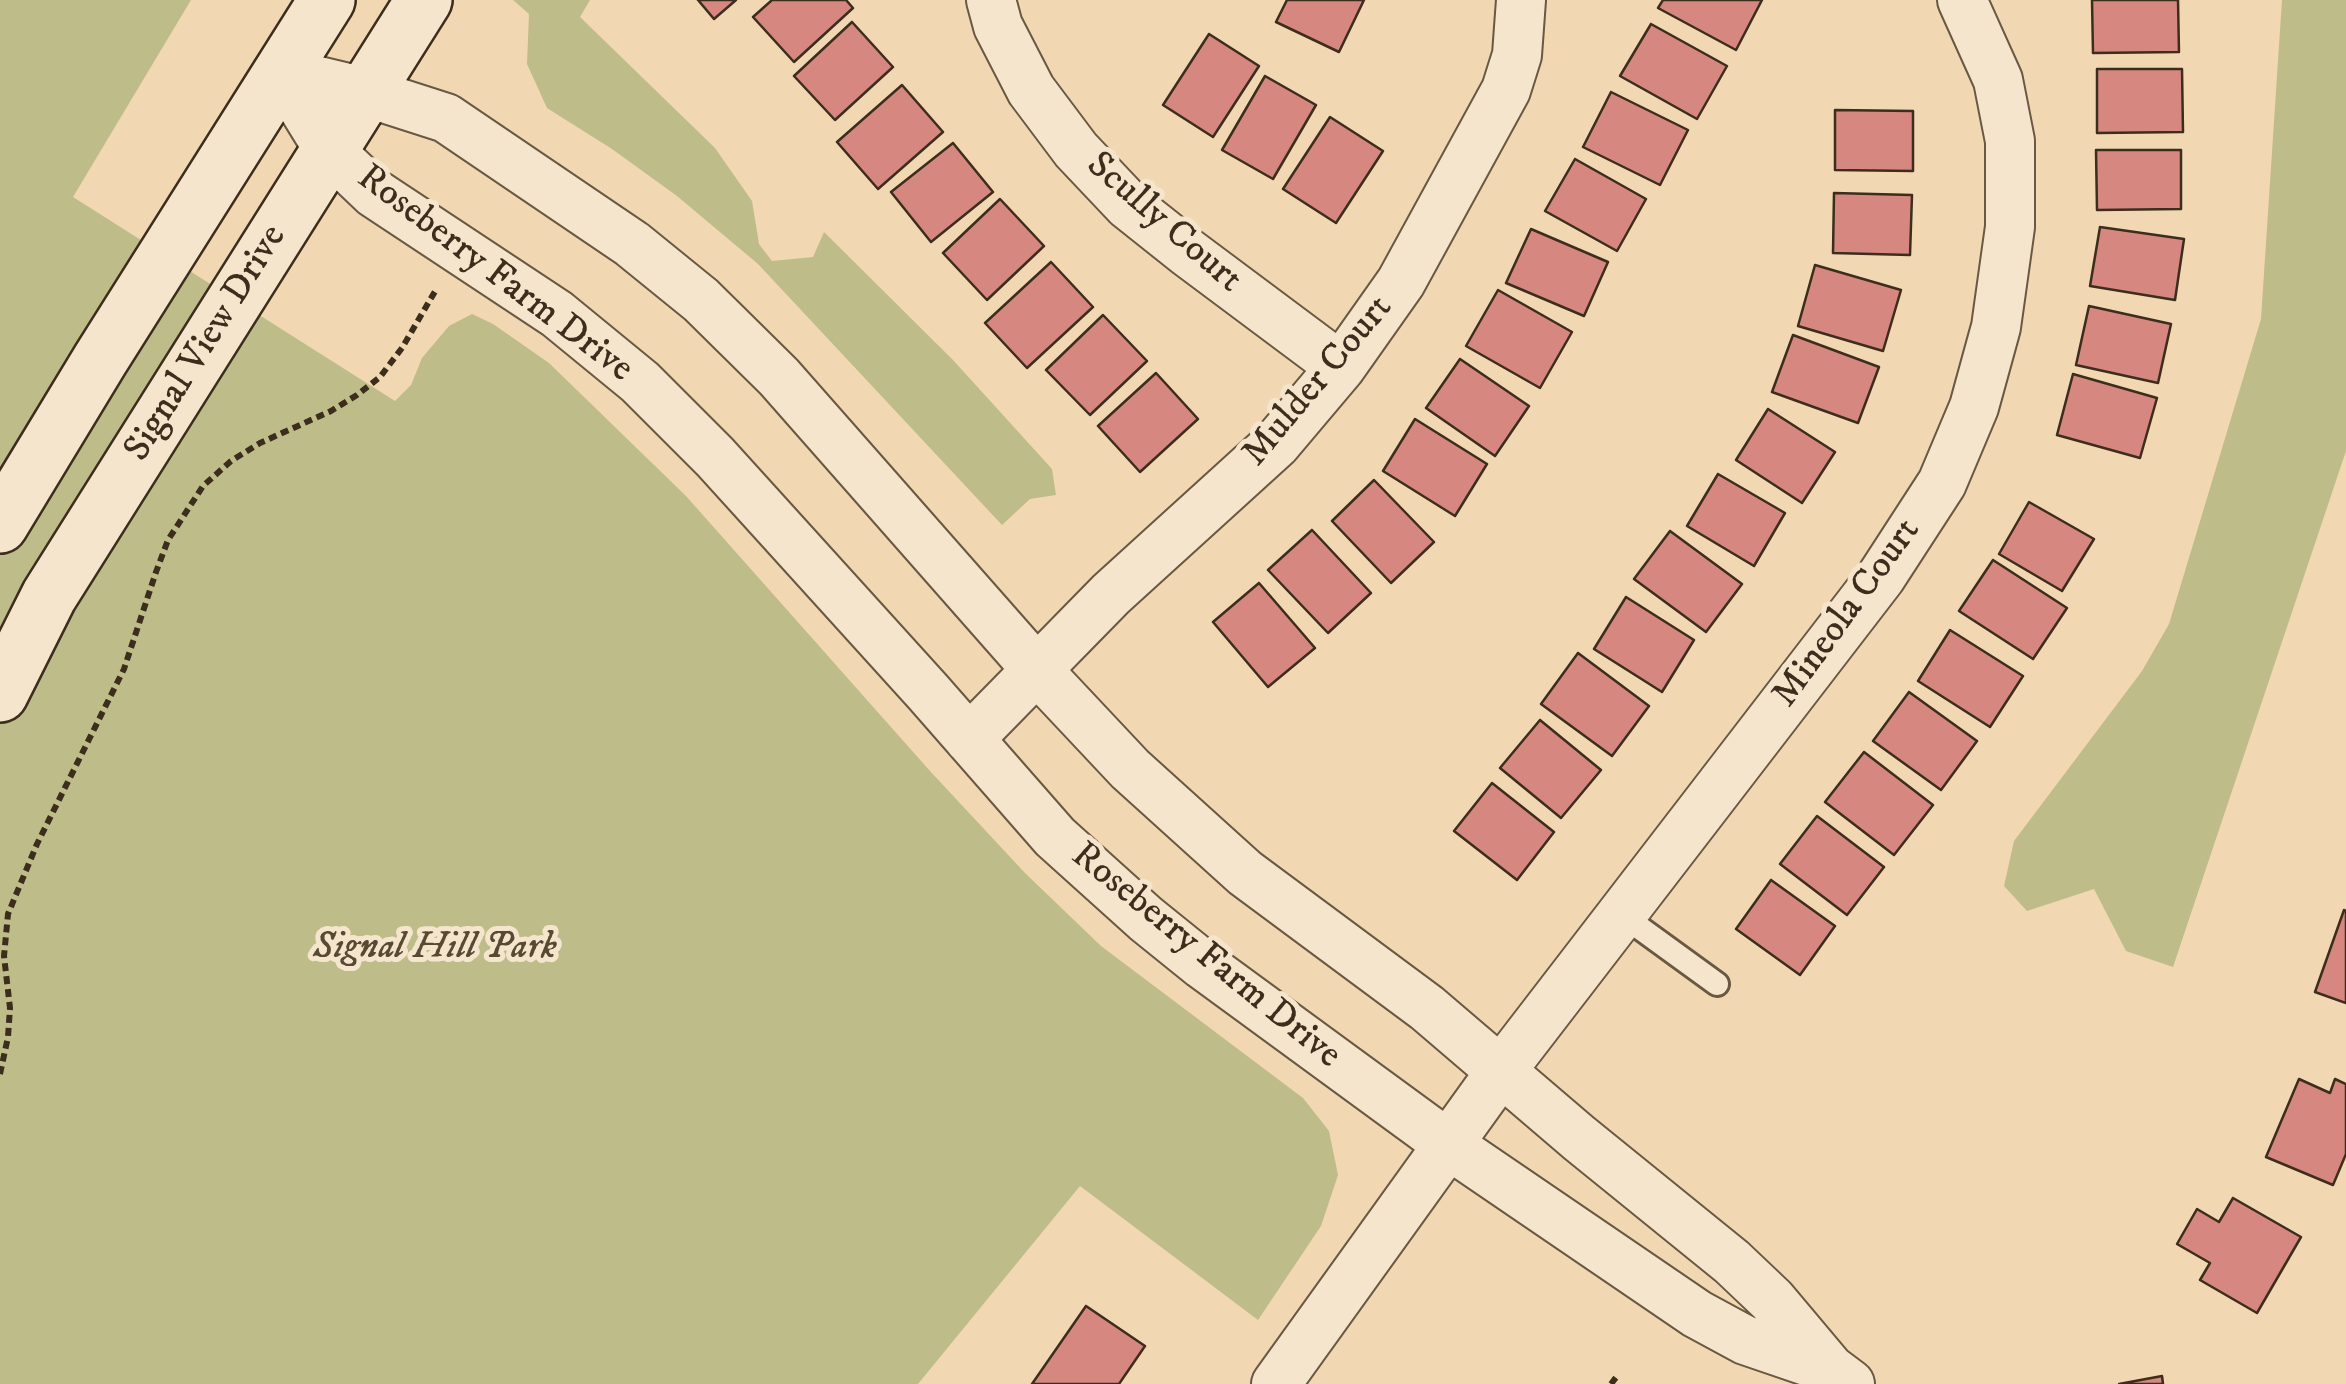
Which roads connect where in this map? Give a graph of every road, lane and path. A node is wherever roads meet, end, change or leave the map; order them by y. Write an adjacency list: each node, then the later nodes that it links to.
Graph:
1 (326, 0): 6 (main road)
2 (424, 0): 7 (main road, Signal View Drive)
3 (991, 0): 10 (street, Scully Court)
4 (1520, 0): 10 (street, Mulder Court)
5 (1962, 0): 15 (street, Mineola Court)
6 (281, 72): 7 (street, Roseberry Farm Drive); 8 (street, Roseberry Farm Drive); 11 (main road)
7 (365, 92): 8 (main road, Signal View Drive); 12 (street, Roseberry Farm Drive)
8 (330, 150): 13 (main road, Signal View Drive); 14 (street, Roseberry Farm Drive)
9 (443, 277): 18 (path)
10 (1342, 367): 12 (street, Mulder Court)
11 (0, 525)
12 (1037, 670): 14 (street, Mulder Court); 17 (street, Roseberry Farm Drive)
13 (0, 694)
14 (968, 739): 19 (street, Roseberry Farm Drive)
15 (1622, 915): 16 (lane); 17 (street, Mineola Court)
16 (1718, 984)
17 (1502, 1071): 19 (street, Mineola Court); 20 (street, Roseberry Farm Drive)
18 (0, 1074)
19 (1449, 1144): 20 (street, Roseberry Farm Drive); 21 (street, Mineola Court)
20 (1840, 1377)
21 (1276, 1384)

